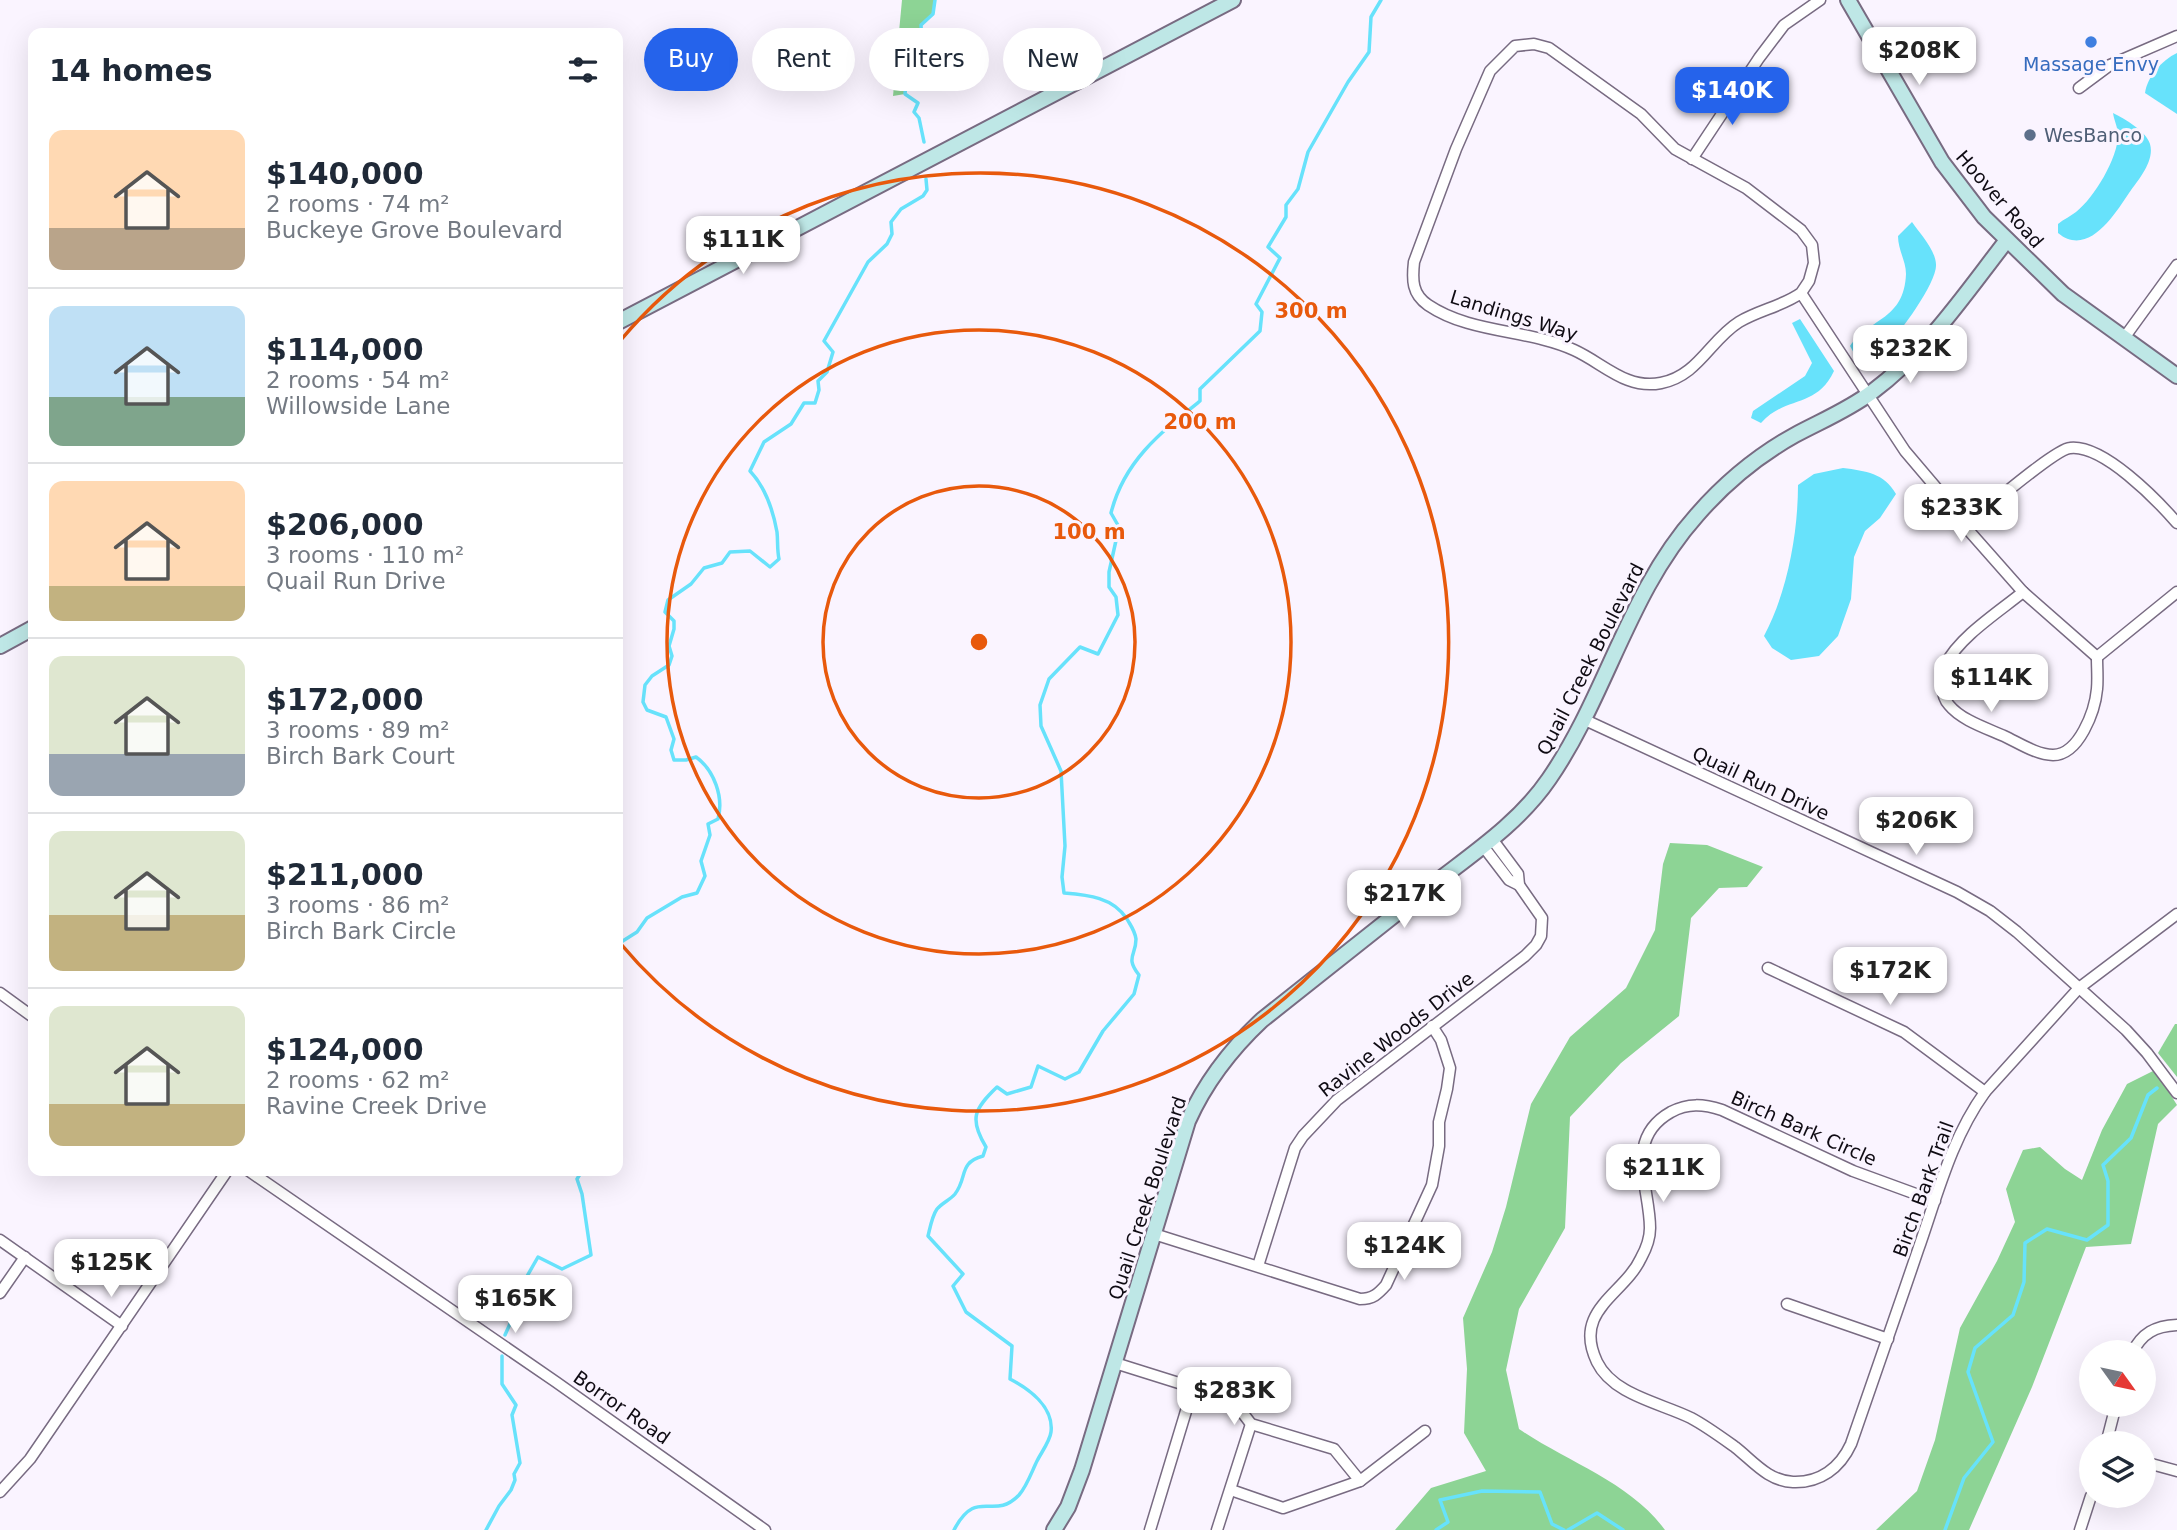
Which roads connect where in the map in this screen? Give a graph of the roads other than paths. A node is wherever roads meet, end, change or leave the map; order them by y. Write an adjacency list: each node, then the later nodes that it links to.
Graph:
1 (1233, 0): 10 (street)
2 (1820, 0): 6 (street)
3 (1847, 0): 7 (street, Hoover Road)
4 (2177, 36): 5 (street)
5 (2079, 88)
6 (1692, 159): 9 (street); 9 (street, Landings Way)
7 (2007, 240): 11 (street, Hoover Road); 13 (street, Quail Creek Boulevard)
8 (2177, 265): 11 (street)
9 (1801, 293): 13 (street)
10 (623, 319)
11 (2124, 338): 12 (street, Hoover Road)
12 (2177, 376)
13 (1868, 395): 15 (street); 21 (street, Quail Creek Boulevard)
14 (2177, 523): 15 (street)
15 (1967, 524): 16 (street)
16 (2023, 592): 20 (street); 20 (street)
17 (2177, 593): 20 (street)
18 (28, 631): 19 (street)
19 (0, 646)
20 (2097, 657)
21 (1583, 719): 22 (street, Quail Creek Boulevard); 25 (street, Quail Run Drive)
22 (1487, 842): 28 (street, Ravine Woods Drive); 34 (street, Quail Creek Boulevard)
23 (2177, 914): 25 (street, Birch Bark Trail)
24 (1768, 968): 29 (street)
25 (2079, 988): 29 (street, Birch Bark Trail); 30 (street, Quail Run Drive)
26 (0, 993): 27 (street)
27 (28, 1013)
28 (1432, 1026): 37 (street, Ravine Woods Drive); 37 (street)
29 (1985, 1092): 33 (street, Birch Bark Trail)
30 (2177, 1093)
31 (224, 1176): 41 (street)
32 (256, 1176): 55 (street, Borror Road)
33 (1935, 1201): 42 (street, Birch Bark Trail); 49 (street, Birch Bark Circle)
34 (1154, 1234): 37 (street); 44 (street, Quail Creek Boulevard)
35 (0, 1240): 36 (street)
36 (25, 1257): 38 (street); 41 (street)
37 (1258, 1266)
38 (0, 1293)
39 (1787, 1304): 42 (street)
40 (2177, 1325): 43 (street)
41 (122, 1326): 53 (street)
42 (1888, 1339): 49 (street, Birch Bark Trail)
43 (2140, 1340)
44 (1115, 1363): 45 (street); 56 (street, Quail Creek Boulevard)
45 (1193, 1388): 46 (street); 57 (street)
46 (1251, 1424): 51 (street); 52 (street)
47 (1425, 1431): 51 (street)
48 (2156, 1465): 50 (street)
49 (1758, 1467)
50 (2177, 1471)
51 (1360, 1481): 52 (street)
52 (1231, 1490): 58 (street)
53 (0, 1492)
54 (2087, 1508): 59 (street)
55 (765, 1530)
56 (1054, 1530)
57 (1150, 1530)
58 (1217, 1530)
59 (2080, 1530)

